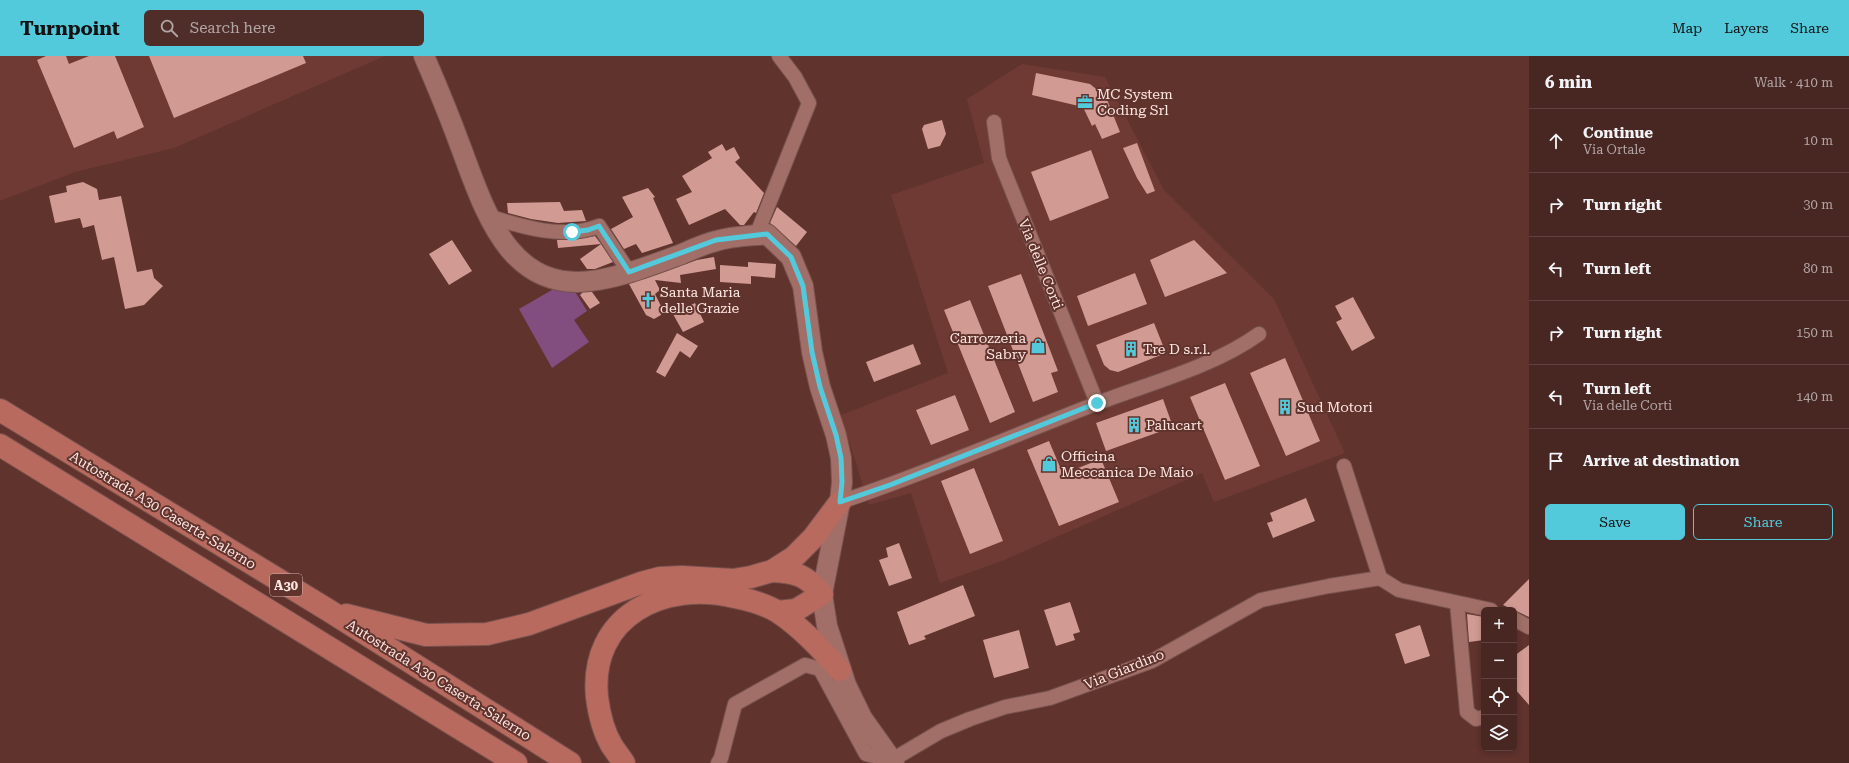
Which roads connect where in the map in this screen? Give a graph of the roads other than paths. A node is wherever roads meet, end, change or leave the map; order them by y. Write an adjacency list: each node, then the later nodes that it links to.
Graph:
1 (424, 56): 4 (street)
2 (779, 56): 5 (street)
3 (994, 122): 8 (street, Via delle Corti)
4 (488, 216): 6 (street); 6 (street)
5 (756, 236): 6 (street); 12 (street)
6 (629, 272)
7 (1259, 334): 8 (street)
8 (1097, 403): 12 (street)
9 (0, 410): 18 (highway, Autostrada A30 Caserta-Salerno / A30)
10 (0, 446): 25 (highway, Autostrada A30 Caserta-Salerno / A30)
11 (1344, 466): 14 (street)
12 (840, 502): 13 (highway); 15 (street)
13 (772, 571): 15 (highway); 18 (highway)
14 (1380, 578): 16 (street); 24 (street, Via Giardino)
15 (822, 594): 19 (highway); 22 (street)
16 (1457, 603): 17 (street); 23 (street)
17 (1481, 608)
18 (328, 610): 26 (highway, Autostrada A30 Caserta-Salerno / A30)
19 (778, 612): 22 (highway); 27 (highway)
20 (1517, 621): 21 (street)
21 (1529, 627)
22 (840, 670): 24 (street)
23 (1481, 718)
24 (893, 761): 28 (street)
25 (516, 763)
26 (570, 763)
27 (624, 763)
28 (718, 763)

